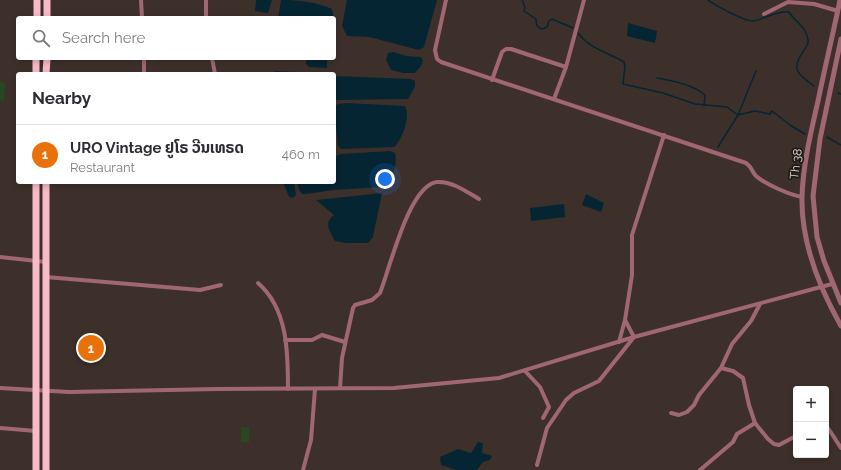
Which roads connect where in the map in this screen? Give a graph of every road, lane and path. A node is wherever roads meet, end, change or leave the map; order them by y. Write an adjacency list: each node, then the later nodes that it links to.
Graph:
1 (141, 0): 13 (street)
2 (206, 0): 14 (street)
3 (446, 0): 27 (street)
4 (584, 0): 22 (street)
5 (840, 0): 9 (street, Th 38)
6 (788, 1): 9 (street); 10 (street)
7 (37, 2): 8 (highway); 11 (highway)
8 (47, 2): 12 (highway)
9 (838, 11): 16 (street, Th 38)
10 (764, 14)
11 (37, 16)
12 (47, 16)
13 (142, 16)
14 (206, 16)
15 (841, 39): 17 (street, Th 38)
16 (830, 45): 17 (street); 32 (street, Th 38)
17 (839, 48): 39 (street, Th 38)
18 (36, 60): 23 (highway)
19 (47, 60): 24 (highway)
20 (144, 60): 25 (street)
21 (212, 60): 26 (street)
22 (566, 67): 27 (street); 28 (street)
23 (36, 72)
24 (46, 72)
25 (144, 72)
26 (215, 72)
27 (492, 80): 28 (street)
28 (554, 99): 29 (street)
29 (664, 135): 32 (street); 44 (street)
30 (36, 184): 35 (highway)
31 (46, 184): 36 (highway)
32 (802, 197): 41 (street, Th 38)
33 (478, 199): 48 (street)
34 (0, 257): 35 (street)
35 (36, 262): 36 (street); 56 (highway)
36 (46, 262): 37 (highway)
37 (46, 277): 40 (street); 57 (highway)
38 (258, 283): 47 (street)
39 (832, 284): 41 (street); 42 (street, Th 38)
40 (221, 285)
41 (822, 288): 43 (street); 45 (street, Th 38)
42 (841, 302)
43 (760, 304): 46 (street); 50 (street)
44 (625, 320): 46 (street); 49 (street)
45 (841, 326)
46 (634, 337): 49 (street); 66 (street)
47 (285, 340): 48 (street); 54 (street)
48 (345, 342): 53 (street)
49 (619, 342): 51 (street)
50 (721, 368): 58 (street); 60 (street)
51 (524, 371): 53 (street); 59 (street)
52 (0, 388): 56 (street)
53 (340, 388): 55 (street)
54 (288, 389): 55 (street); 57 (street)
55 (315, 389): 69 (street)
56 (36, 390): 57 (street); 63 (highway)
57 (46, 391): 68 (highway)
58 (671, 413)
59 (543, 418)
60 (755, 422): 64 (street); 70 (street)
61 (0, 428): 63 (street)
62 (829, 430): 65 (street)
63 (36, 431): 67 (highway)
64 (793, 438)
65 (841, 448)
66 (537, 465)
67 (36, 470)
68 (46, 470)
69 (303, 470)
70 (700, 470)

